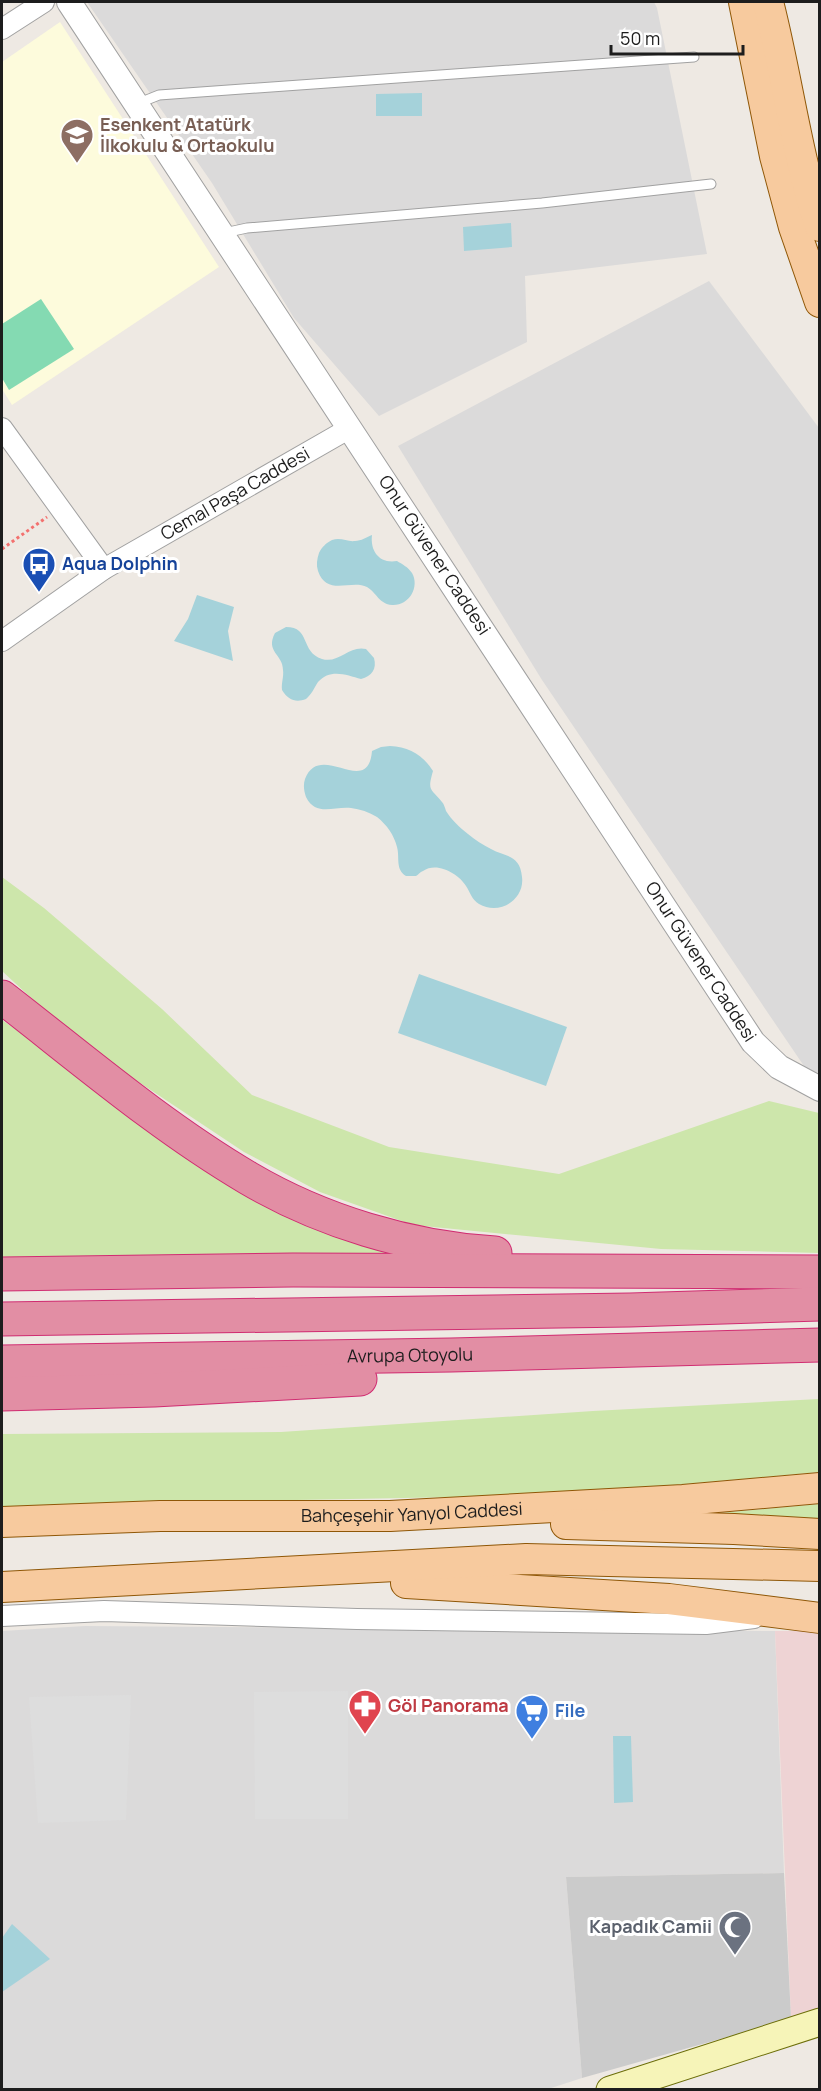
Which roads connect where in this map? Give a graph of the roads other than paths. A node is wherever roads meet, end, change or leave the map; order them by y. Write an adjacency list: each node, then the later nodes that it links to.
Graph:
1 (44, 2): 5 (street)
2 (69, 2): 7 (street, Onur Güvener Caddesi)
3 (744, 2): 11 (main road)
4 (768, 2): 9 (main road)
5 (2, 29)
6 (694, 57): 7 (lane)
7 (137, 104): 10 (street, Onur Güvener Caddesi)
8 (711, 184): 10 (lane)
9 (819, 226)
10 (222, 233): 13 (street, Onur Güvener Caddesi)
11 (819, 302)
12 (2, 428): 14 (street)
13 (350, 429): 14 (street, Cemal Paşa Caddesi); 17 (street, Onur Güvener Caddesi)
14 (104, 568): 15 (street, Cemal Paşa Caddesi)
15 (2, 641)
16 (2, 997): 18 (highway)
17 (819, 1089)
18 (624, 1271): 19 (highway); 20 (highway)
19 (819, 1272)
20 (2, 1274)
21 (819, 1304): 22 (highway)
22 (2, 1319)
23 (819, 1345): 24 (highway, Avrupa Otoyolu)
24 (451, 1356): 25 (highway, Avrupa Otoyolu); 26 (highway)
25 (2, 1362)
26 (10, 1395)
27 (819, 1488): 28 (main road, Bahçeşehir Yanyol Caddesi)
28 (390, 1516): 29 (main road, Bahçeşehir Yanyol Caddesi); 30 (main road)
29 (2, 1522)
30 (819, 1534)
31 (819, 1566): 32 (main road)
32 (271, 1574): 33 (main road); 34 (main road)
33 (2, 1587)
34 (789, 1614): 35 (street); 36 (main road)
35 (2, 1616)
36 (819, 1618)
37 (819, 2022): 38 (main road)
38 (610, 2090)

